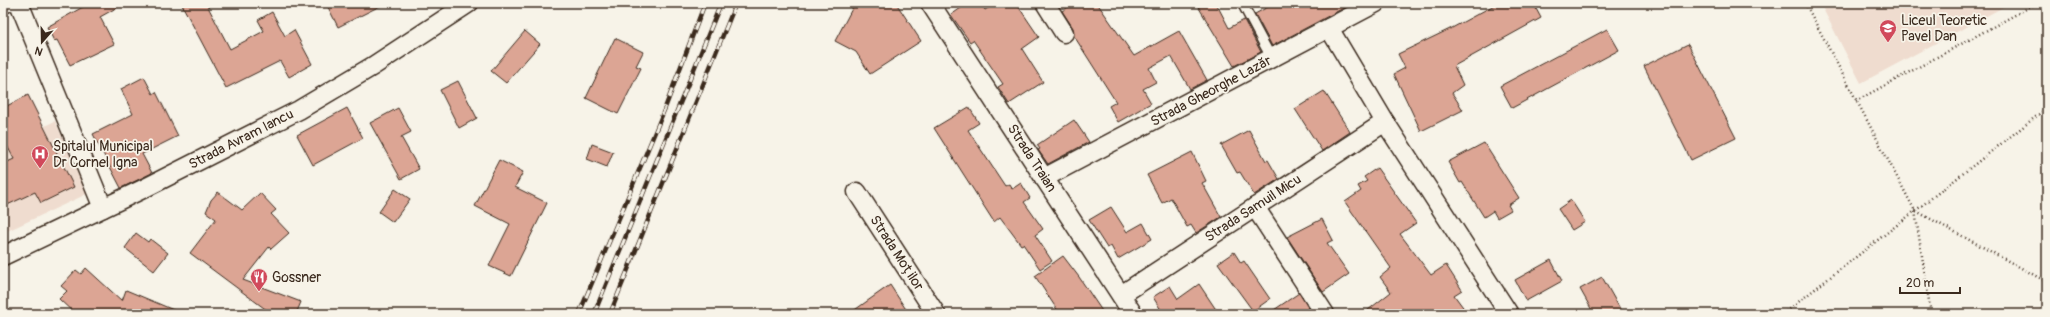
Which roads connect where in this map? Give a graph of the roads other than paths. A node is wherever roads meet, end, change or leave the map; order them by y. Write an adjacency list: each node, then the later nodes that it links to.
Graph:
1 (6, 3): 8 (street)
2 (19, 3): 15 (street)
3 (468, 3): 15 (street, Strada Avram Iancu)
4 (930, 3): 13 (street, Strada Traian)
5 (1045, 3): 10 (street)
6 (1242, 3): 11 (lane)
7 (1376, 3): 9 (street, Strada Gheorghe Lazăr)
8 (3, 4)
9 (1329, 28): 11 (street, Strada Gheorghe Lazăr); 12 (street)
10 (1064, 33)
11 (1272, 59): 13 (street, Strada Gheorghe Lazăr)
12 (1385, 122): 16 (street, Strada Samuil Micu); 22 (street)
13 (1044, 178): 18 (street, Strada Traian)
14 (857, 192): 19 (street, Strada Moților)
15 (104, 208): 17 (street, Strada Avram Iancu)
16 (1255, 208): 18 (street, Strada Samuil Micu); 21 (street)
17 (3, 256)
18 (1121, 295): 20 (street, Strada Traian)
19 (936, 314)
20 (1133, 314)
21 (1325, 314)
22 (1509, 314)

